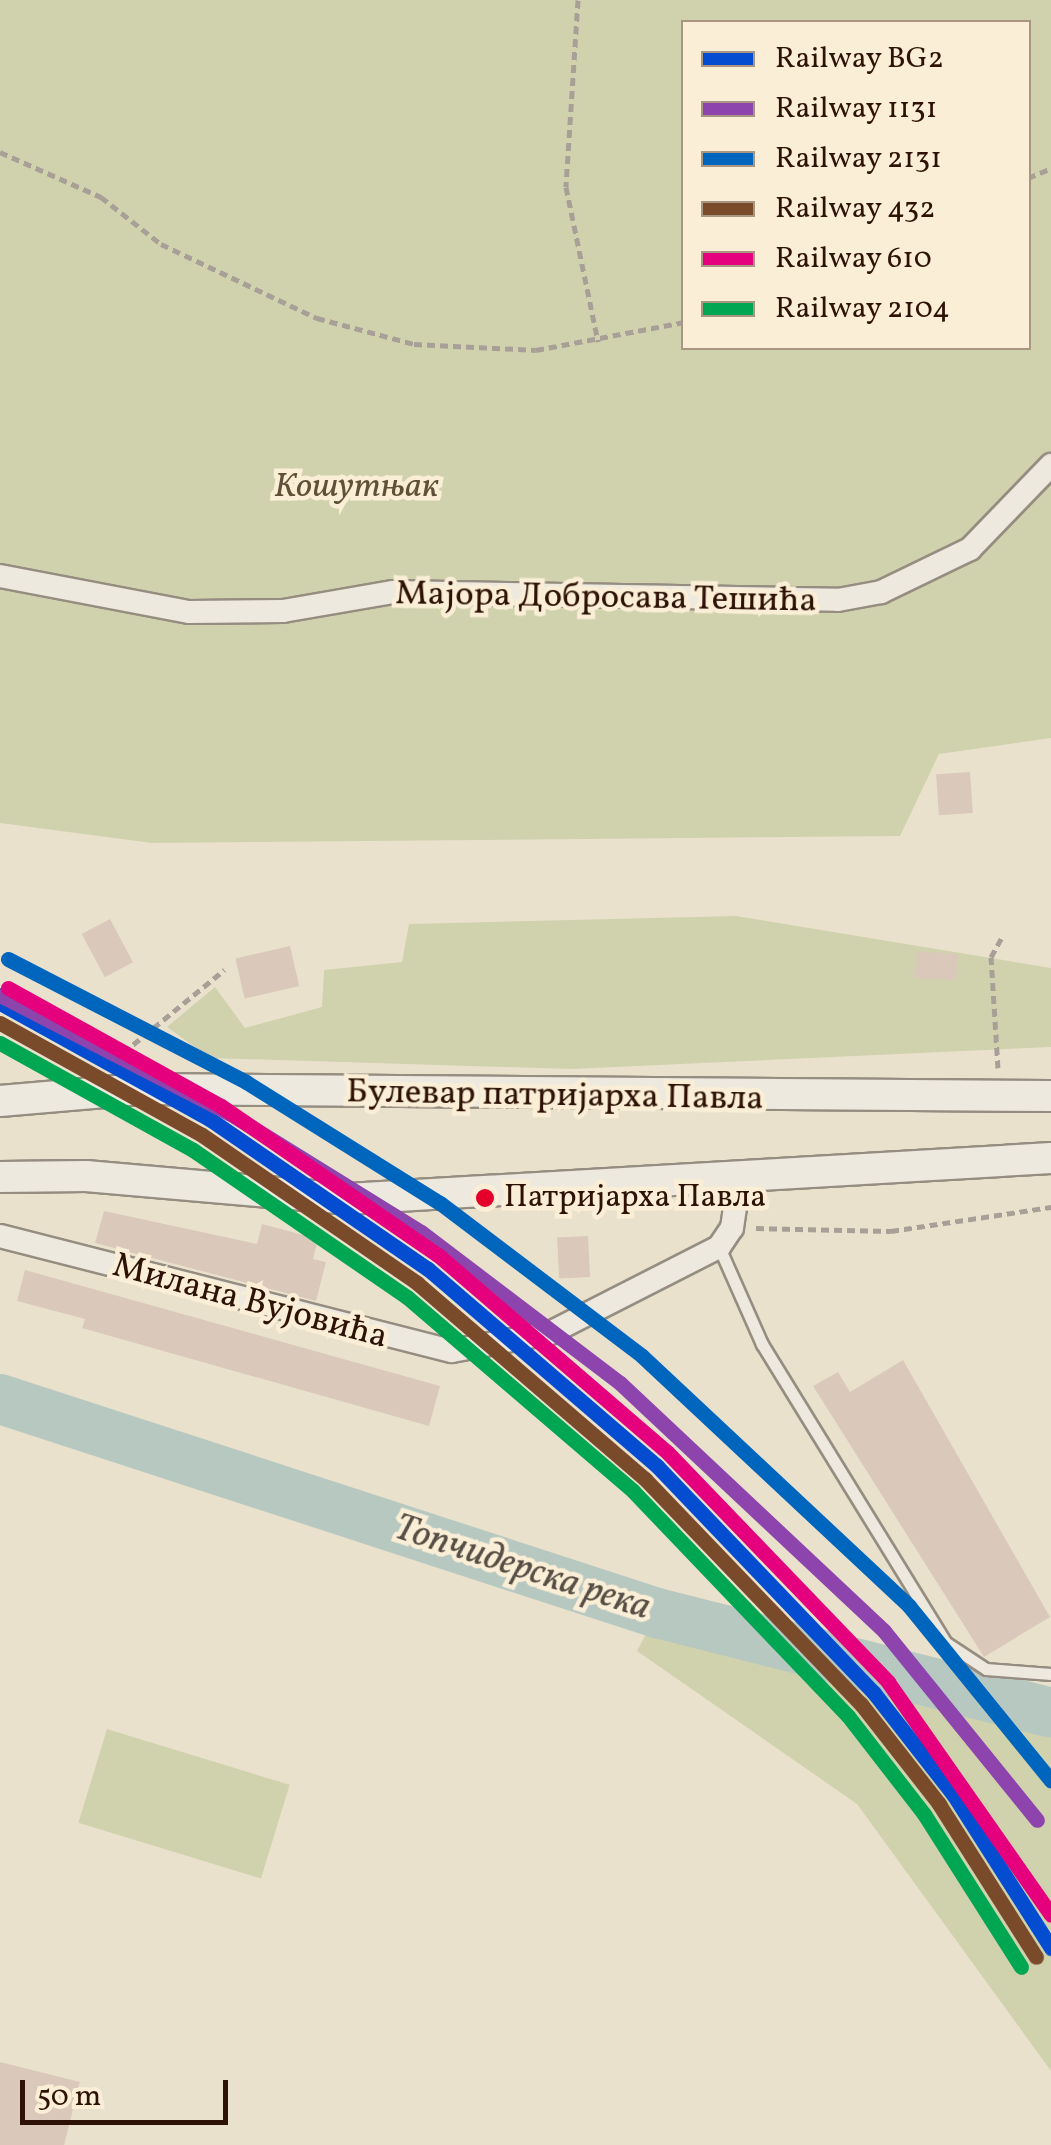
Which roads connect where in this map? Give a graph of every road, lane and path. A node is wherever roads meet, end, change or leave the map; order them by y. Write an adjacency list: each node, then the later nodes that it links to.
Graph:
1 (578, 0): 4 (path)
2 (0, 152): 4 (path)
3 (681, 323): 4 (path)
4 (598, 342)
5 (1051, 465): 6 (street, Мајора Добросава Тешића)
6 (0, 576)
7 (1002, 936): 10 (path)
8 (224, 970): 9 (path)
9 (102, 1075)
10 (998, 1081)
11 (1051, 1096): 12 (main road, Булевар патријарха Павла)
12 (0, 1101)
13 (1051, 1158): 14 (main road, Булевар патријарха Павла)
14 (740, 1174): 15 (main road, Булевар патријарха Павла); 18 (street)
15 (0, 1177)
16 (1051, 1207): 18 (path)
17 (0, 1236): 18 (street, Милана Вујовића)
18 (725, 1237): 19 (lane)
19 (1051, 1674)

